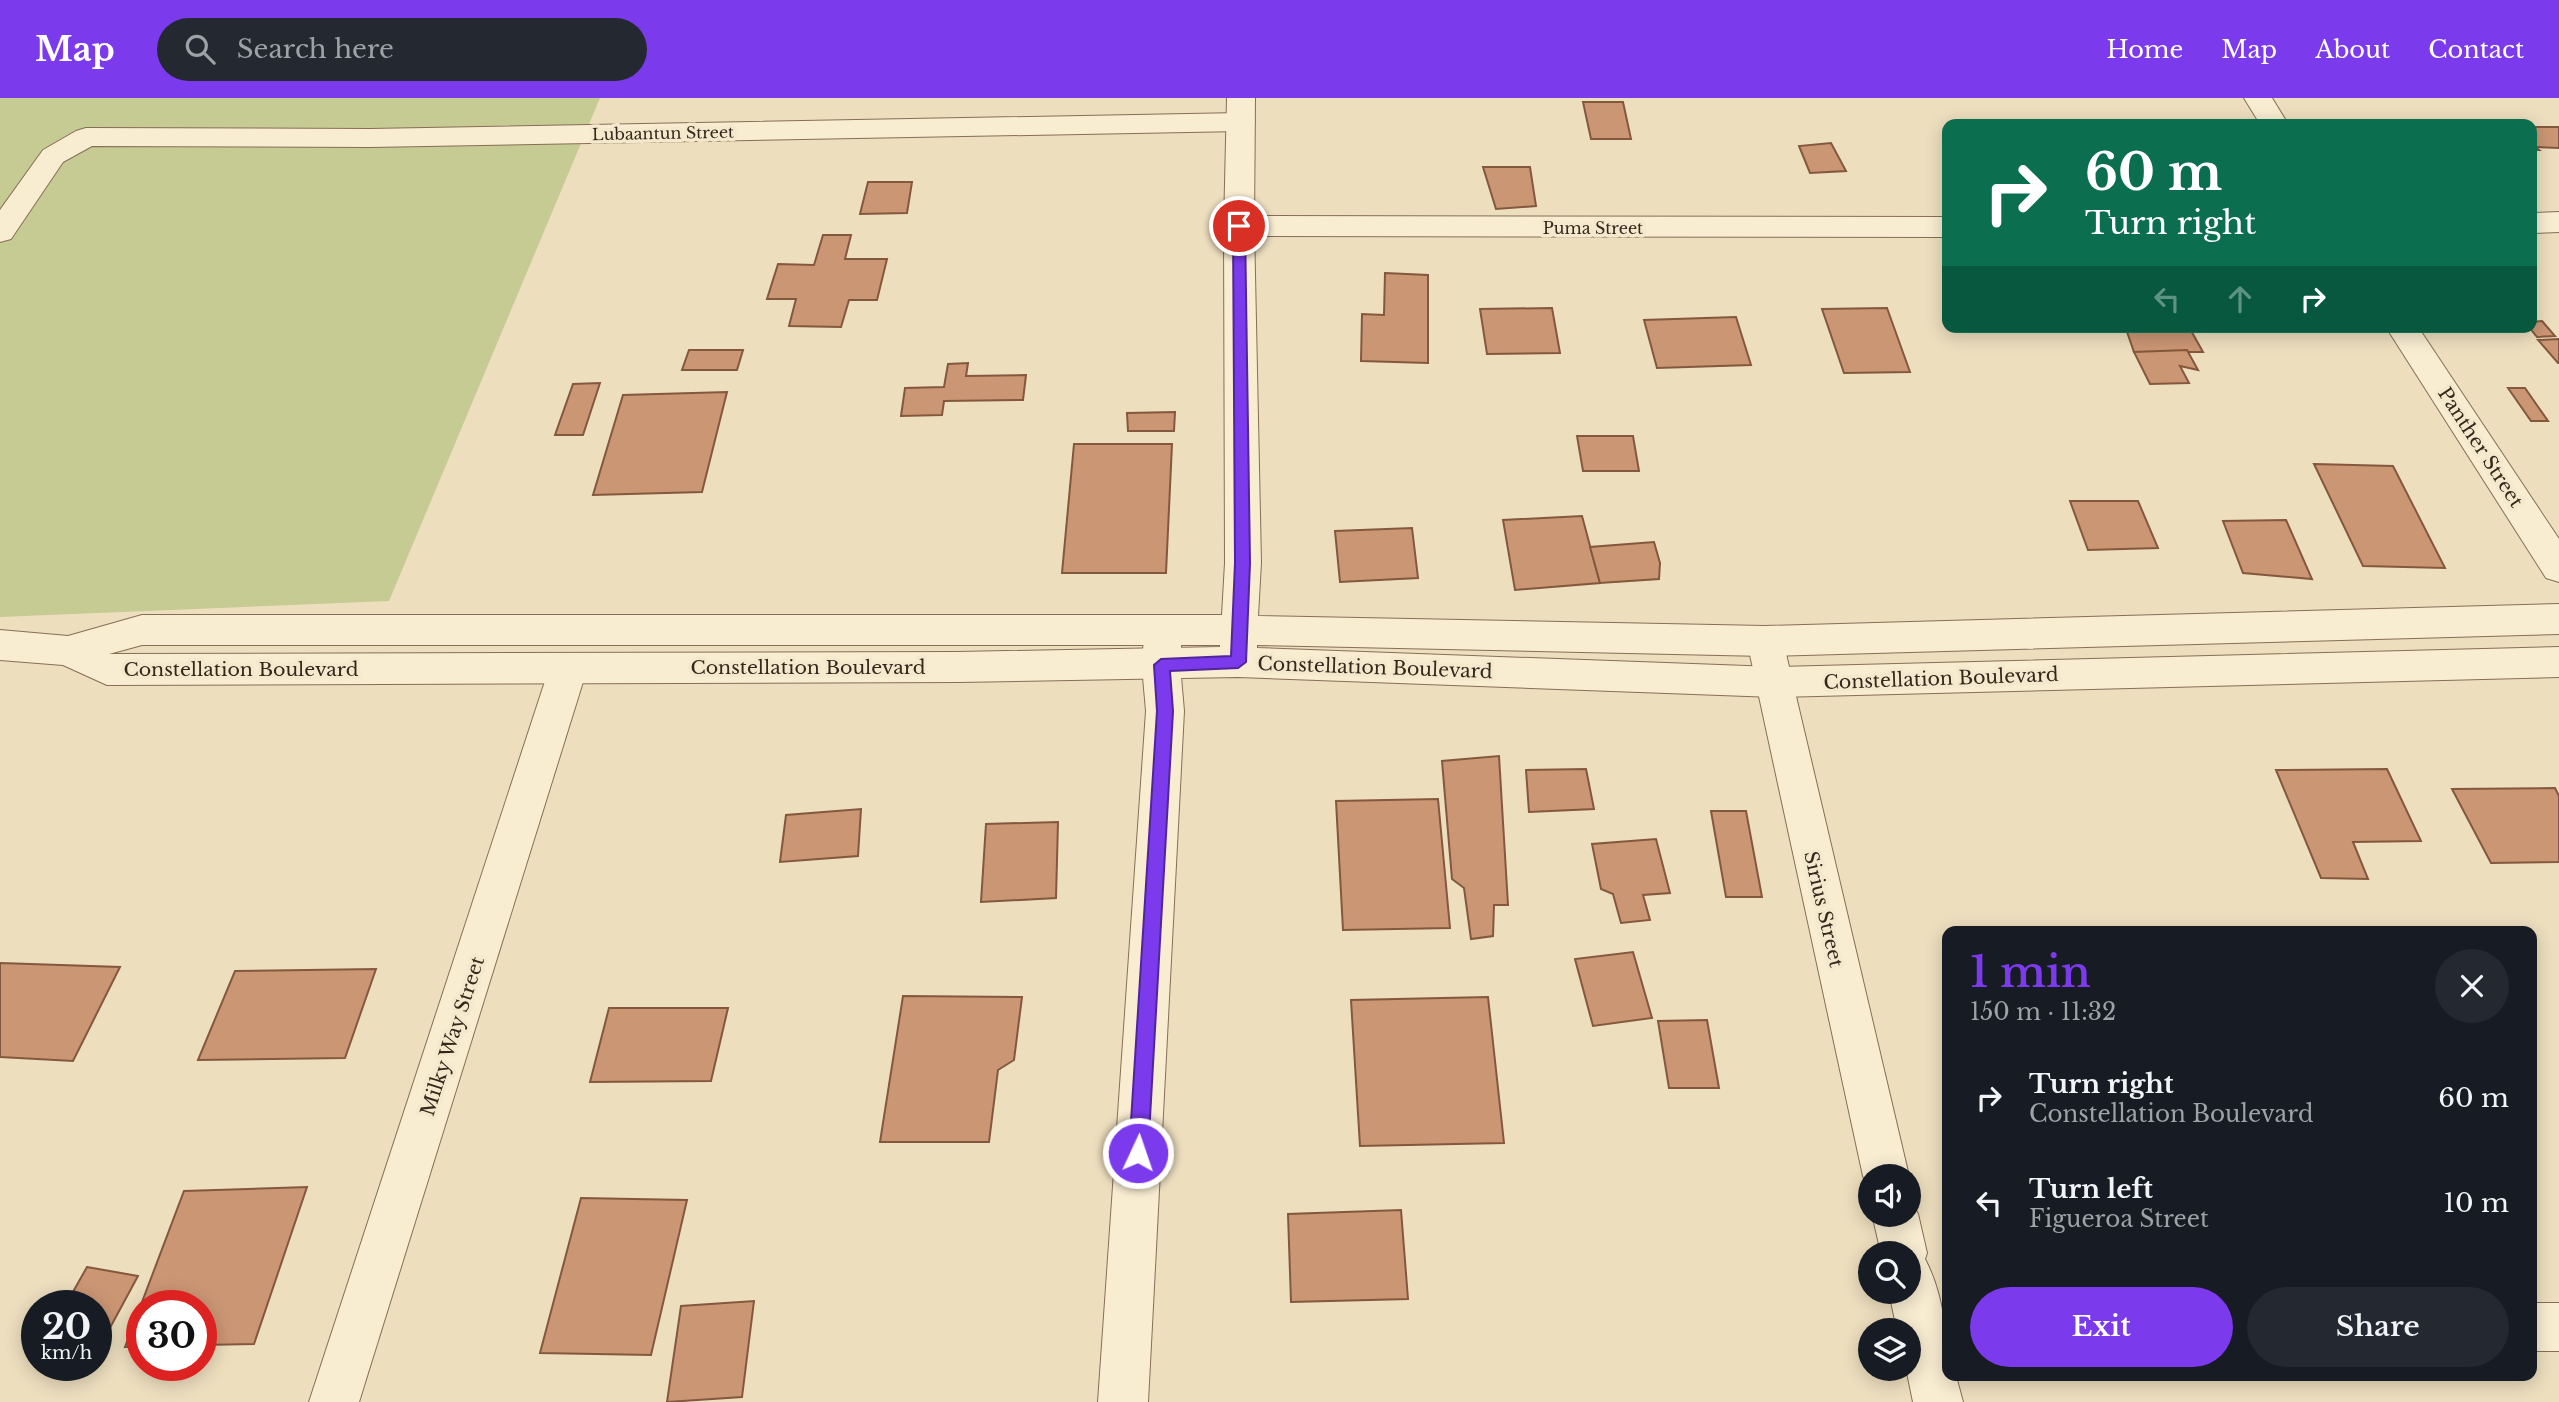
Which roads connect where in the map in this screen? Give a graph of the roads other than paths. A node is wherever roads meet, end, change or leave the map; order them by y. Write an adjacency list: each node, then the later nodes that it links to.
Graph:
1 (2258, 98): 3 (street)
2 (1241, 110): 6 (street); 8 (street, Lubaantun Street)
3 (2271, 119)
4 (2559, 222): 5 (street)
5 (2537, 223)
6 (1239, 226): 7 (street, Puma Street); 14 (street)
7 (1942, 228)
8 (0, 232)
9 (2406, 333): 10 (street, Panther Street)
10 (2559, 568)
11 (2559, 620): 12 (street, Constellation Boulevard)
12 (1765, 641): 14 (street, Constellation Boulevard); 19 (street, Sirius Street)
13 (0, 645): 16 (street, Constellation Boulevard)
14 (1239, 646): 15 (street, Constellation Boulevard); 19 (street, Constellation Boulevard)
15 (1163, 648): 16 (street, Constellation Boulevard); 18 (street, Constellation Boulevard); 25 (street)
16 (68, 651): 18 (street, Constellation Boulevard)
17 (2559, 662): 19 (street, Constellation Boulevard)
18 (568, 669): 24 (street, Milky Way Street)
19 (1774, 682): 20 (street, Sirius Street)
20 (1883, 1164)
21 (1925, 1304): 26 (street)
22 (2537, 1327): 23 (street)
23 (2559, 1327)
24 (334, 1402)
25 (1123, 1402)
26 (1938, 1402)

